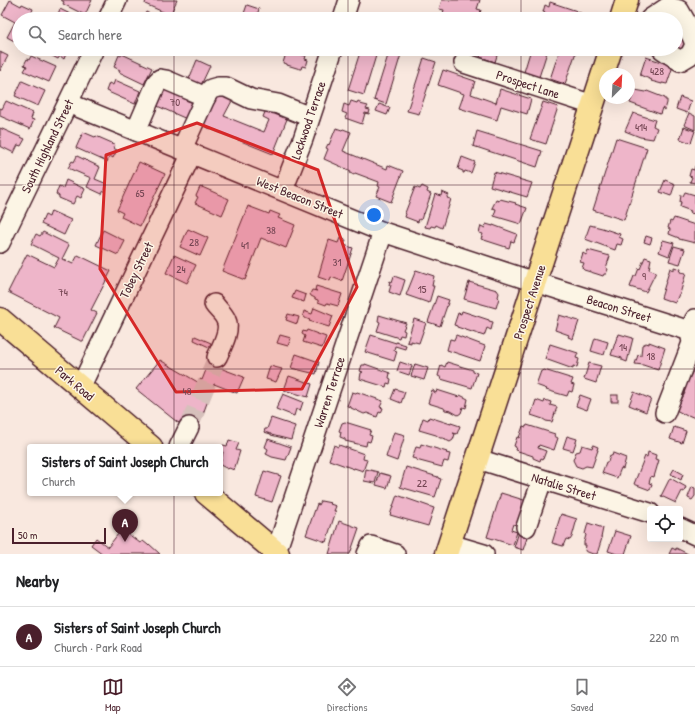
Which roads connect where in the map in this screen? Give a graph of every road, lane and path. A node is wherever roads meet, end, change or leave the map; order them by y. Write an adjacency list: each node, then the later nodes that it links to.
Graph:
1 (117, 0): 4 (street)
2 (349, 0): 5 (street)
3 (627, 0): 6 (main road)
4 (111, 12)
5 (345, 12)
6 (623, 12)
7 (660, 12): 8 (street)
8 (675, 12)
9 (683, 22): 10 (street)
10 (695, 45): 14 (street)
11 (91, 56): 17 (street, South Highland Street)
12 (331, 56): 19 (street, Lockwood Terrace)
13 (609, 56): 18 (main road, Prospect Avenue)
14 (672, 56)
15 (464, 63): 18 (street, Prospect Lane)
16 (206, 97): 19 (street); 20 (street); 21 (street, Tobey Street)
17 (68, 103): 20 (street, West Beacon Street); 24 (street, South Highland Street)
18 (593, 105): 25 (main road, Prospect Avenue)
19 (310, 117): 22 (street, Lockwood Terrace)
20 (136, 130): 21 (street, West Beacon Street)
21 (187, 151): 22 (street, West Beacon Street); 30 (street, Tobey Street)
22 (283, 190): 23 (street, West Beacon Street)
23 (383, 232): 25 (street, West Beacon Street); 44 (street, Warren Terrace)
24 (0, 243)
25 (535, 282): 28 (street, Beacon Street); 35 (main road, Prospect Avenue)
26 (214, 304): 29 (street)
27 (0, 320): 30 (main road, Park Road)
28 (692, 325): 31 (street)
29 (217, 357)
30 (80, 388): 33 (main road, Park Road)
31 (664, 413)
32 (188, 427): 34 (street)
33 (147, 444)
34 (180, 444)
35 (478, 459): 36 (street, Natalie Street); 42 (main road, Prospect Avenue)
36 (542, 480): 38 (street, Natalie Street); 39 (street)
37 (210, 496): 44 (main road)
38 (647, 512)
39 (526, 527)
40 (683, 529): 41 (street)
41 (695, 535)
42 (448, 549): 46 (street)
43 (369, 550): 45 (street)
44 (277, 553)
45 (395, 554)
46 (484, 554)

